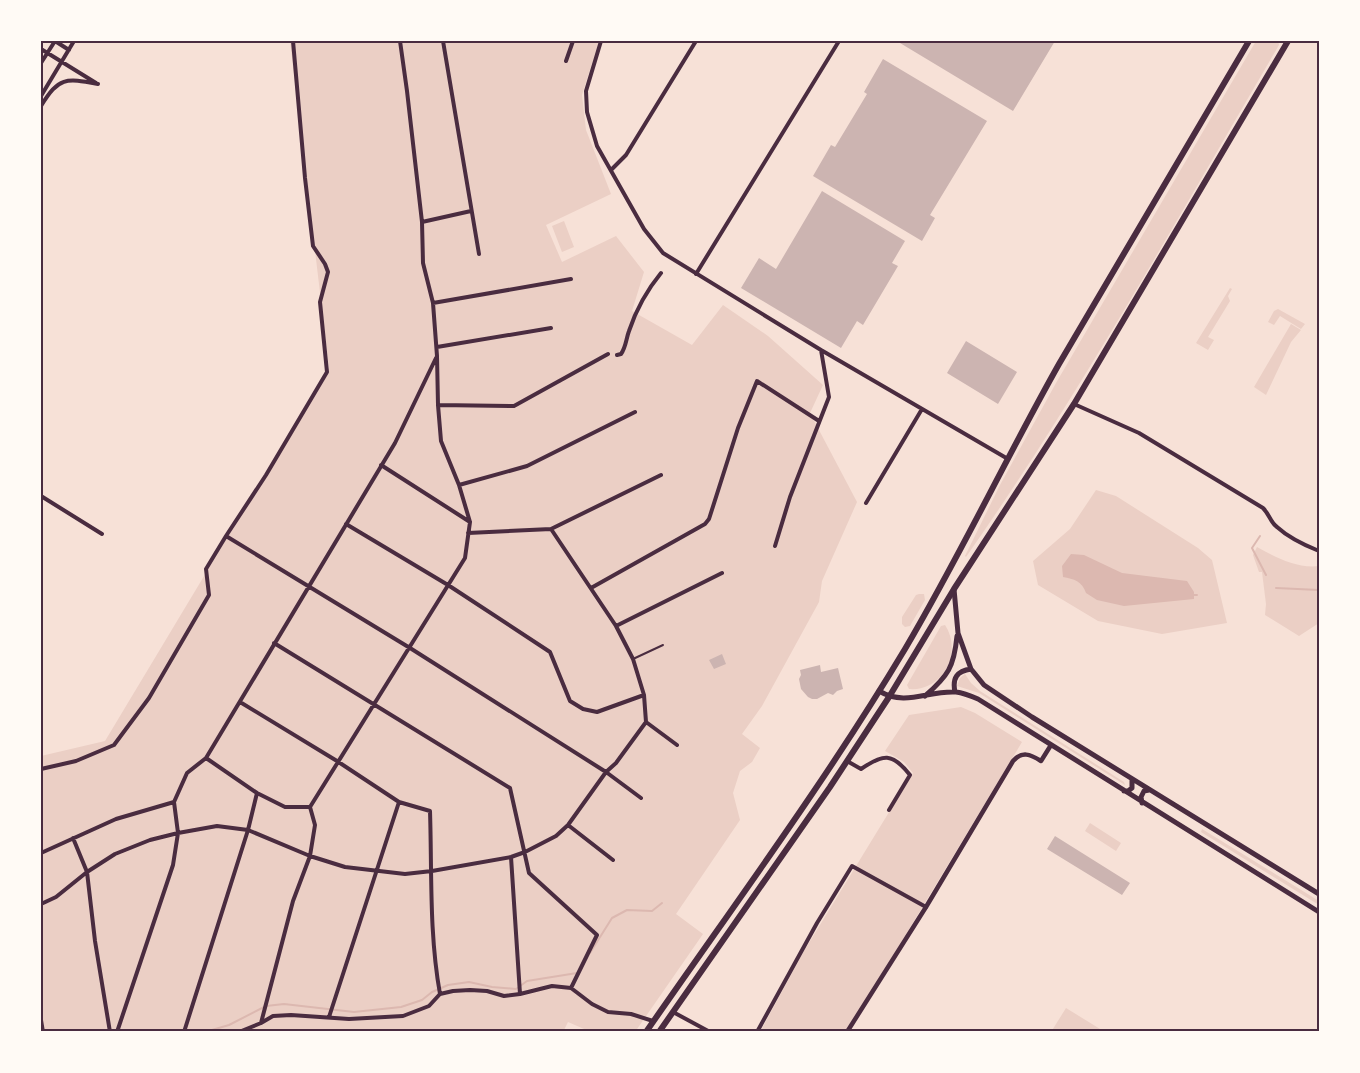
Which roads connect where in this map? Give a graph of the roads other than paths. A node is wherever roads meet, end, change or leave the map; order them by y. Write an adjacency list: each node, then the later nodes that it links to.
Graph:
1 (55, 41): 13 (street); 14 (street)
2 (74, 41): 13 (street)
3 (293, 41): 50 (street)
4 (400, 41): 22 (street)
5 (443, 41): 21 (street)
6 (573, 41): 15 (street)
7 (601, 41): 20 (street)
8 (696, 41): 20 (street)
9 (839, 41): 25 (street)
10 (1249, 41): 39 (highway)
11 (1286, 42): 34 (highway)
12 (41, 49): 14 (street)
13 (69, 50): 16 (street)
14 (47, 53): 16 (street); 17 (street)
15 (566, 61)
16 (62, 62): 18 (street); 19 (street)
17 (41, 63)
18 (41, 96)
19 (41, 106)
20 (612, 169): 25 (street)
21 (471, 211): 22 (street); 23 (street)
22 (422, 222): 27 (street)
23 (479, 254)
24 (660, 273): 32 (street)
25 (696, 274): 30 (street)
26 (571, 279): 27 (street)
27 (433, 303): 29 (street)
28 (551, 328): 29 (street)
29 (437, 347): 33 (street)
30 (821, 350): 36 (street); 38 (street)
31 (608, 354): 35 (street)
32 (618, 355)
33 (437, 356): 35 (street); 40 (street)
34 (1074, 404): 52 (street); 57 (highway)
35 (438, 405): 42 (street)
36 (922, 409): 39 (street); 44 (street)
37 (635, 412): 42 (street)
38 (819, 421): 51 (street); 56 (street)
39 (1008, 459): 65 (highway)
40 (382, 465): 45 (street); 46 (street)
41 (661, 475): 47 (street)
42 (459, 485): 45 (street)
43 (41, 496): 49 (street)
44 (866, 504)
45 (470, 522): 48 (street)
46 (346, 524): 54 (street); 55 (street)
47 (551, 529): 48 (street); 56 (street)
48 (468, 533): 55 (street)
49 (102, 534)
50 (226, 536): 54 (street); 78 (street)
51 (775, 546)
52 (1319, 551)
53 (722, 573): 58 (street)
54 (308, 585): 60 (street); 62 (street)
55 (448, 585): 62 (street); 67 (street)
56 (591, 588): 58 (street)
57 (954, 589): 59 (main road); 68 (highway)
58 (616, 626): 63 (street)
59 (958, 633): 64 (main road); 69 (main road)
60 (274, 643): 70 (street); 71 (street)
61 (663, 645): 63 (lane)
62 (410, 648): 71 (street); 79 (street)
63 (633, 659): 67 (street)
64 (971, 669): 66 (main road); 80 (main road)
65 (879, 691): 68 (main road); 112 (highway)
66 (954, 692): 69 (main road); 73 (main road)
67 (644, 695): 72 (street)
68 (889, 697): 69 (main road); 77 (highway)
69 (924, 697)
70 (240, 702): 75 (street); 76 (street)
71 (374, 705): 76 (street); 94 (street)
72 (646, 722): 74 (street); 79 (street)
73 (1051, 745): 82 (main road); 104 (street)
74 (677, 746)
75 (206, 758): 83 (street); 85 (street)
76 (337, 761): 86 (street); 88 (street)
77 (847, 761): 89 (street); 109 (highway)
78 (41, 769)
79 (606, 772): 84 (street); 90 (street)
80 (1132, 779): 81 (main road); 82 (main road)
81 (1150, 790): 87 (main road); 102 (main road)
82 (1124, 791): 87 (main road)
83 (257, 793): 88 (street); 91 (street)
84 (641, 798)
85 (174, 802): 92 (street); 93 (street)
86 (399, 802): 99 (street); 100 (street)
87 (1142, 803): 105 (main road)
88 (310, 807): 96 (street)
89 (889, 810)
90 (568, 825): 94 (street); 98 (street)
91 (248, 830): 92 (street); 96 (street); 117 (street)
92 (178, 833): 101 (street); 116 (street)
93 (73, 838): 95 (street); 101 (street)
94 (525, 852): 97 (street); 106 (street)
95 (41, 853)
96 (310, 856): 99 (street); 113 (street)
97 (511, 856): 100 (street); 108 (street)
98 (613, 860)
99 (376, 871): 100 (street); 110 (street)
100 (432, 871): 107 (street)
101 (87, 872): 103 (street); 115 (street)
102 (1319, 894)
103 (41, 904)
104 (926, 906): 122 (street); 123 (street)
105 (1319, 912)
106 (571, 988): 108 (street); 112 (street)
107 (440, 994): 108 (street); 110 (street)
108 (520, 994)
109 (673, 1012): 120 (highway); 121 (street)
110 (329, 1017): 113 (street)
111 (41, 1020): 114 (street)
112 (653, 1021): 119 (highway)
113 (261, 1023): 118 (street)
114 (43, 1032)
115 (110, 1032)
116 (116, 1032)
117 (184, 1032)
118 (242, 1032)
119 (646, 1032)
120 (659, 1032)
121 (710, 1032)
122 (757, 1032)
123 (847, 1032)

